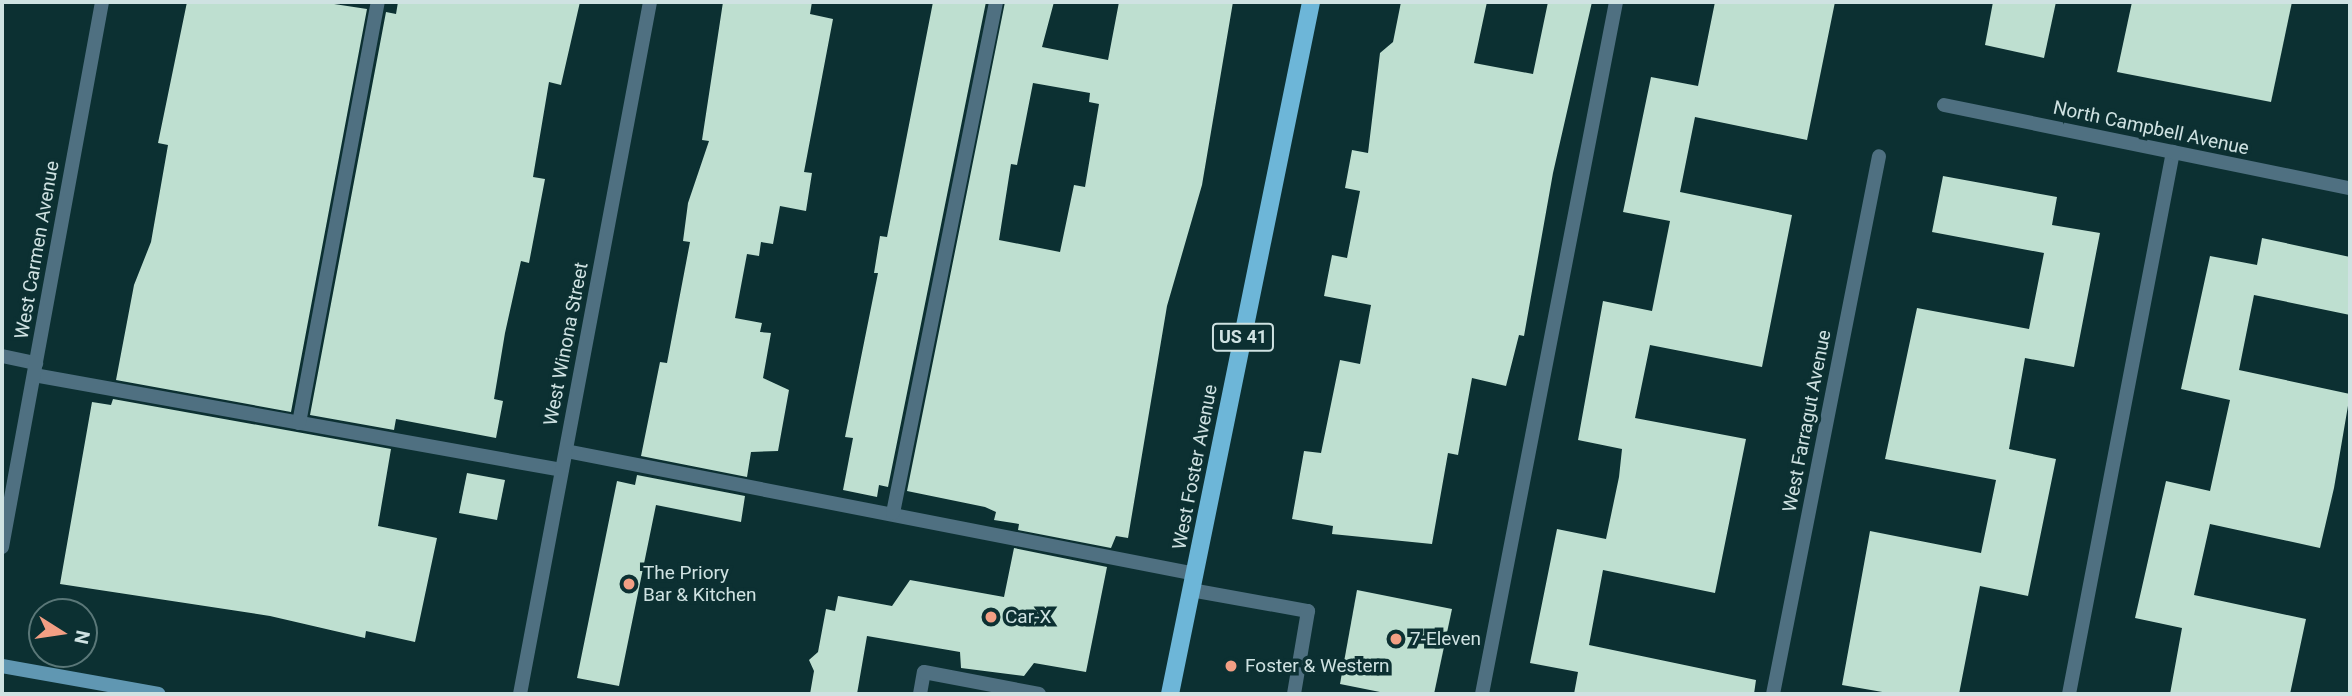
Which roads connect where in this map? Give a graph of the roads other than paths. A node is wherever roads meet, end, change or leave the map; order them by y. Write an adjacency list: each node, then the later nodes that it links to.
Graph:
1 (102, 2): 12 (street, West Carmen Avenue)
2 (378, 2): 13 (street)
3 (650, 2): 14 (street, West Winona Street)
4 (996, 2): 16 (street)
5 (1311, 2): 18 (main road, West Foster Avenue / US 41)
6 (1616, 2): 26 (street)
7 (1944, 105): 8 (street, North Campbell Avenue)
8 (2173, 152): 10 (street, North Campbell Avenue); 28 (street)
9 (1879, 156): 27 (street, West Farragut Avenue)
10 (2350, 188)
11 (2, 356): 12 (street)
12 (35, 369): 13 (street); 17 (street, West Carmen Avenue)
13 (299, 423): 15 (street)
14 (566, 451): 15 (street, West Winona Street); 16 (street)
15 (562, 470): 21 (street, West Winona Street)
16 (893, 513): 18 (street)
17 (2, 547)
18 (1193, 582): 24 (main road, West Foster Avenue / US 41); 25 (street)
19 (2, 666): 20 (main road)
20 (159, 694)
21 (520, 694)
22 (920, 694): 23 (street)
23 (1039, 694)
24 (1170, 694)
25 (1294, 694)
26 (1482, 694)
27 (1773, 694)
28 (2069, 694)

